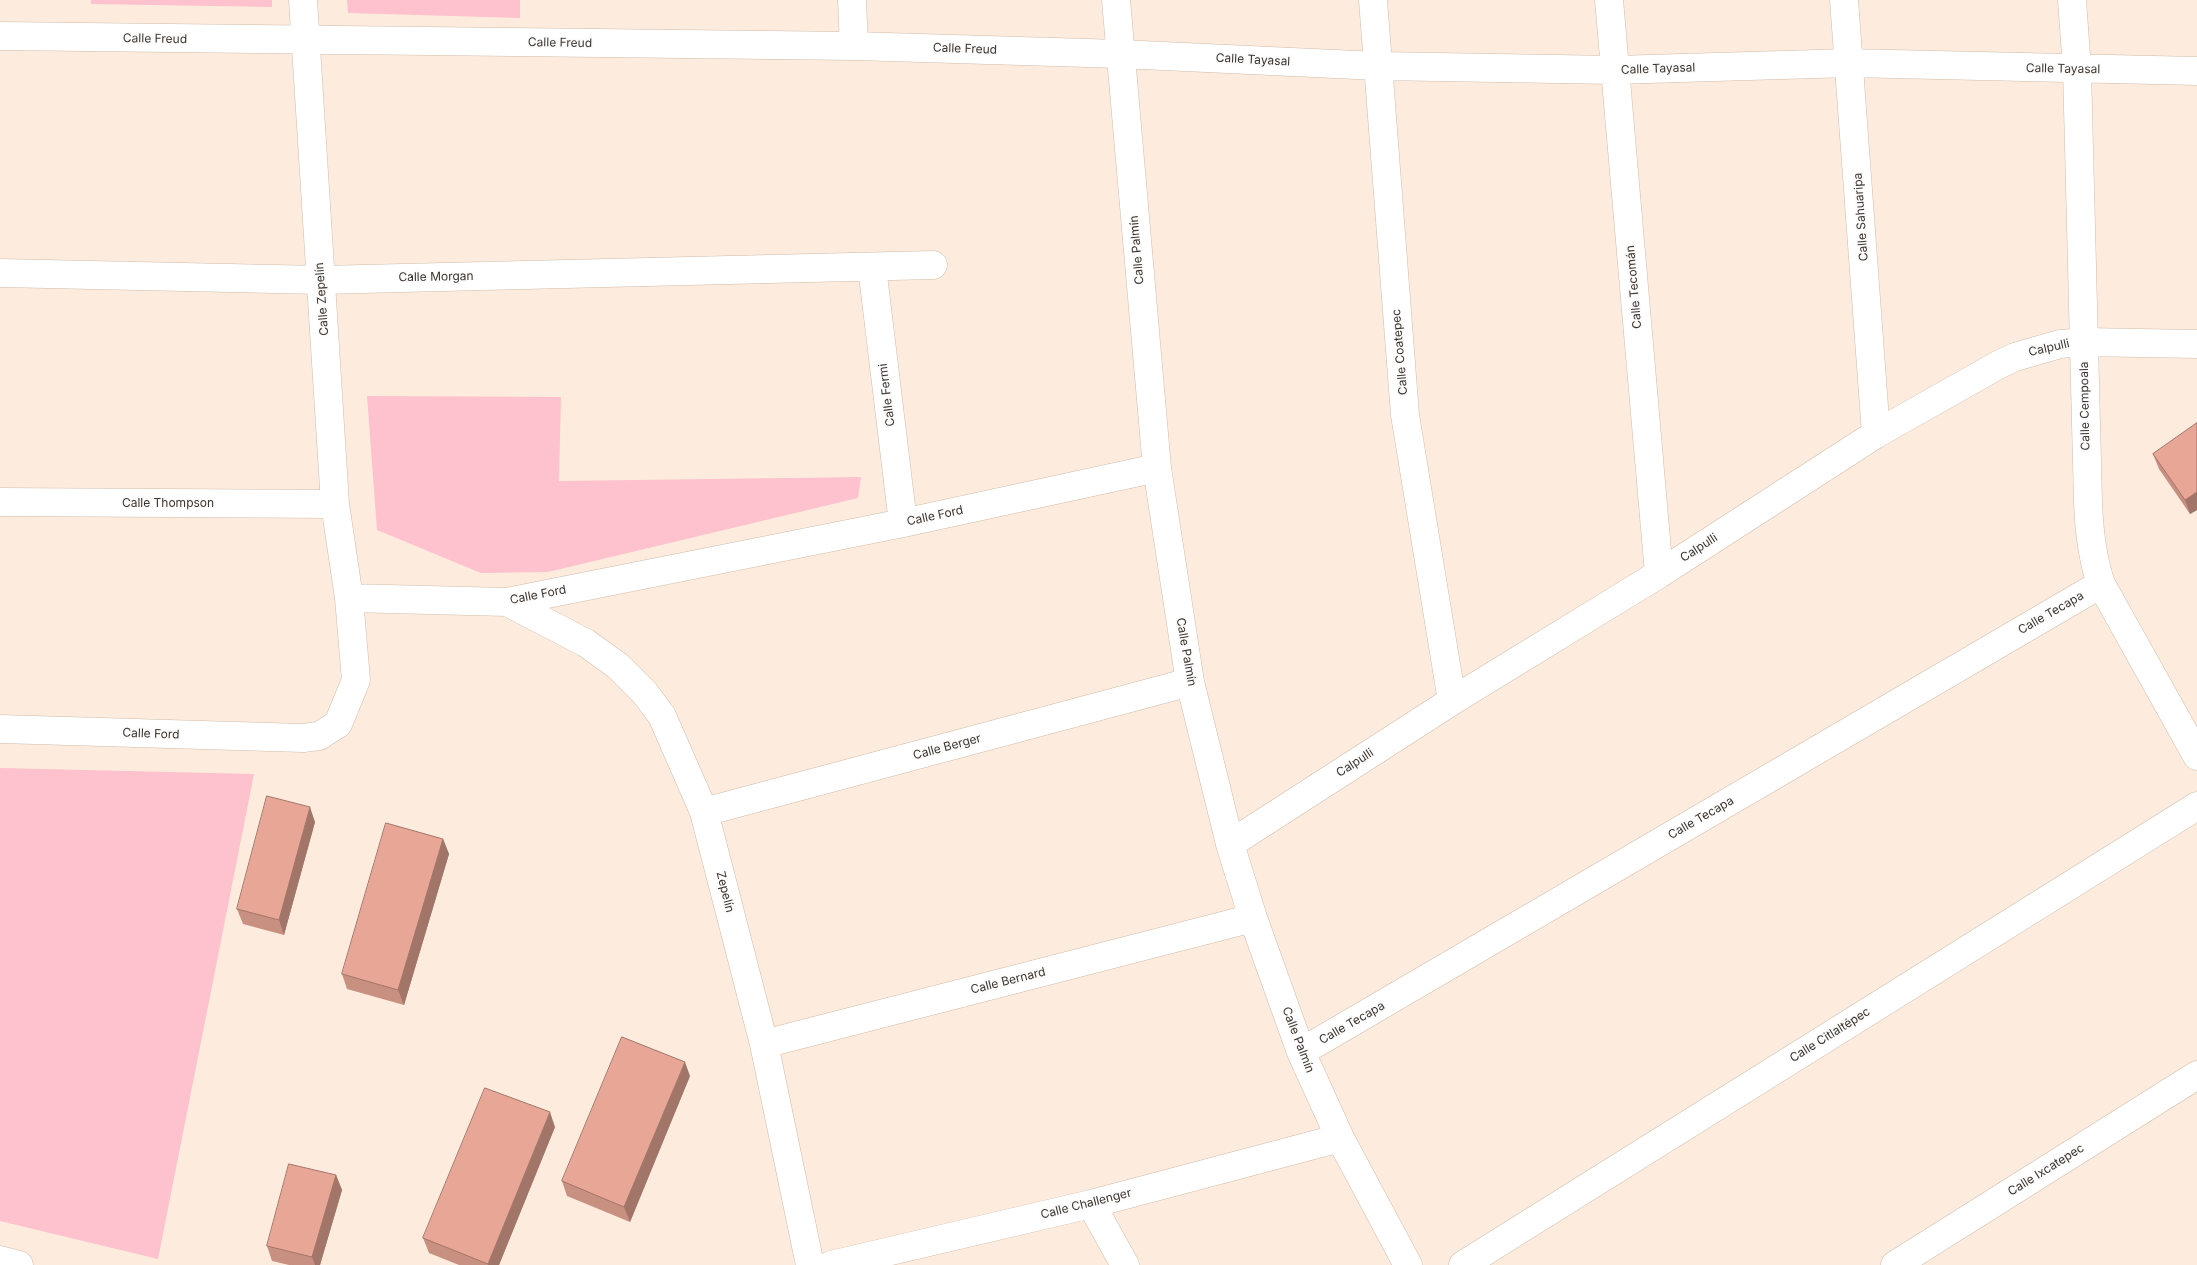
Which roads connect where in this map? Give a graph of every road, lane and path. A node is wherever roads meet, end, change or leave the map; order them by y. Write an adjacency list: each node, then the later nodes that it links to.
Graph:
1 (303, 0): 9 (street, Calle Zepelín)
2 (852, 0): 10 (street)
3 (1116, 0): 11 (street, Calle Palmín)
4 (1373, 0): 13 (street, Calle Coatepec)
5 (1609, 0): 14 (street, Calle Tecomán)
6 (1844, 0): 12 (street, Calle Sahuaripa)
7 (2072, 0): 15 (street, Calle Cempoala)
8 (0, 36): 9 (street, Calle Freud)
9 (306, 41): 10 (street, Calle Freud); 20 (street, Calle Zepelín)
10 (854, 46): 11 (street, Calle Freud)
11 (1120, 54): 13 (street, Calle Tayasal); 24 (street, Calle Palmín)
12 (1850, 63): 14 (street, Calle Tayasal); 15 (street, Calle Tayasal); 23 (street, Calle Sahuaripa)
13 (1378, 66): 14 (street, Calle Tayasal); 33 (street, Calle Coatepec)
14 (1615, 70): 28 (street, Calle Tecomán)
15 (2077, 70): 16 (street, Calle Tayasal); 21 (street, Calle Cempoala)
16 (2197, 71)
17 (933, 265): 18 (street, Calle Morgan)
18 (872, 267): 20 (street, Calle Morgan); 27 (street, Calle Fermi)
19 (0, 273): 20 (street, Calle Morgan)
20 (321, 280): 26 (street, Calle Zepelín)
21 (2084, 342): 22 (street, Calpulli); 23 (street, Calpulli); 29 (street, Calle Cempoala)
22 (2197, 344)
23 (1876, 434): 28 (street, Calpulli)
24 (1157, 468): 27 (street, Calle Ford); 32 (street, Calle Palmín)
25 (0, 502): 26 (street, Calle Thompson)
26 (335, 504): 30 (street, Calle Zepelín)
27 (902, 523): 31 (street, Calle Ford)
28 (1659, 574): 33 (street, Calpulli)
29 (2101, 584): 35 (street, Calle Cempoala); 41 (street, Calle Tecapa)
30 (349, 598): 31 (street, Calle Ford); 34 (street, Calle Ford)
31 (507, 602): 37 (street, Zepelín)
32 (1190, 682): 37 (street, Calle Berger); 38 (street, Calle Palmín)
33 (1452, 701): 38 (street, Calpulli)
34 (0, 729)
35 (2197, 756)
36 (2197, 806): 51 (street, Calle Citlaltépec)
37 (704, 812): 40 (street, Zepelín)
38 (1230, 844): 39 (street, Calle Palmín)
39 (1253, 918): 40 (street, Calle Bernard); 41 (street, Calle Palmín)
40 (764, 1044): 47 (street, Zepelín)
41 (1301, 1052): 43 (street, Calle Palmín)
42 (2197, 1075): 52 (street, Calle Ixcatepec)
43 (1340, 1138): 44 (street, Calle Challenger); 50 (street, Calle Palmín)
44 (1091, 1204): 48 (street, Calle Challenger); 49 (street)
45 (0, 1260): 46 (street)
46 (19, 1265)
47 (810, 1265)
48 (831, 1265)
49 (1125, 1265)
50 (1408, 1265)
51 (1463, 1265)
52 (1895, 1265)

